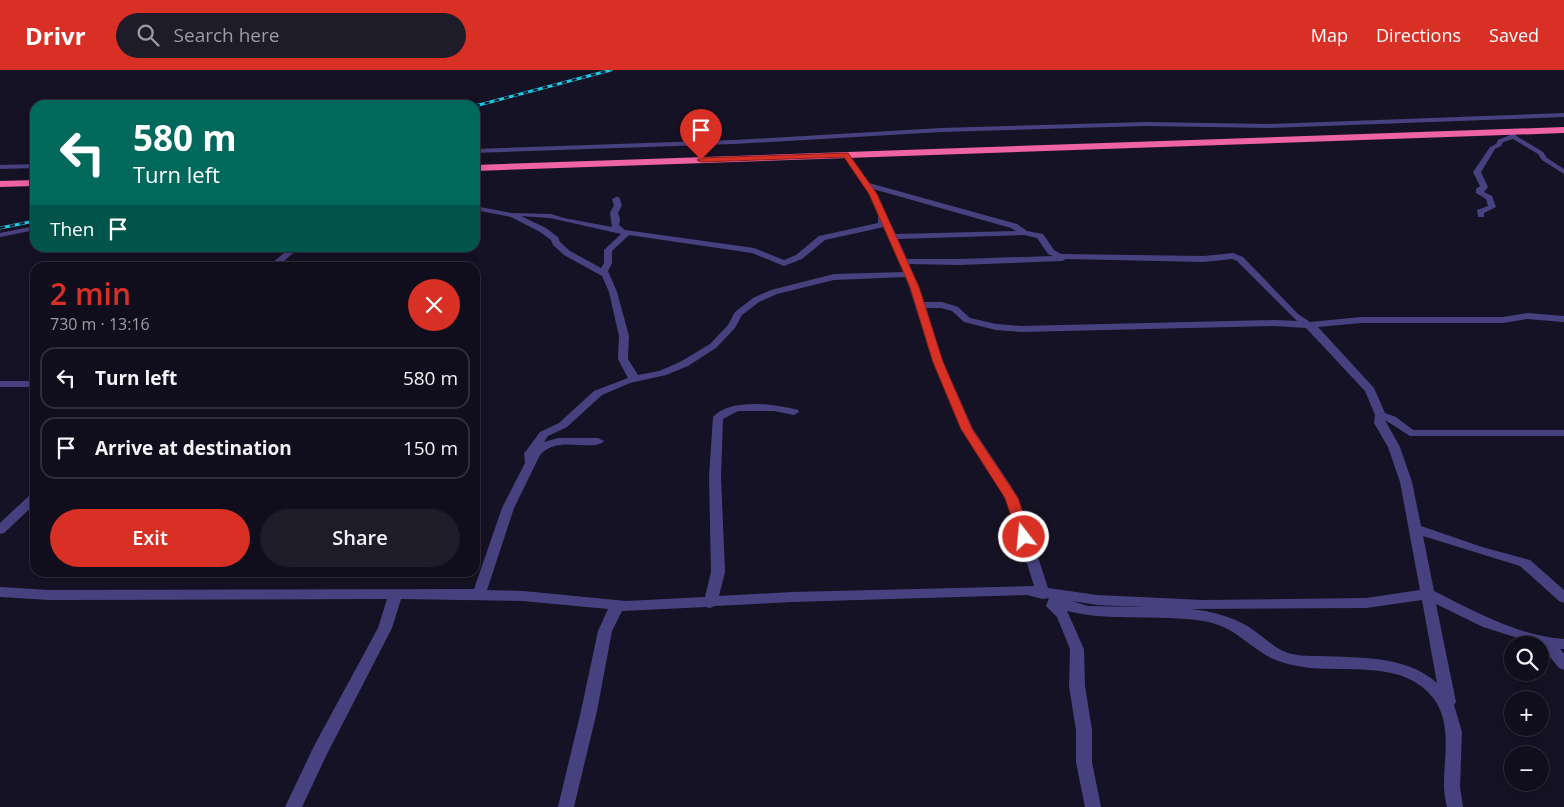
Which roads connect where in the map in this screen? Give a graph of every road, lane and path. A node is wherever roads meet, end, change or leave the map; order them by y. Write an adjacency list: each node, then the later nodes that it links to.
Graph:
1 (1564, 115): 5 (street)
2 (1564, 125): 7 (highway)
3 (1564, 130): 4 (highway)
4 (1511, 134): 6 (highway); 11 (street); 20 (street)
5 (480, 151)
6 (846, 155): 10 (highway); 16 (street)
7 (480, 163)
8 (30, 166): 9 (street)
9 (0, 167)
10 (480, 168)
11 (1564, 172)
12 (30, 178): 13 (highway)
13 (0, 179)
14 (30, 183): 15 (highway)
15 (0, 184)
16 (867, 185): 21 (street); 24 (street)
17 (616, 200): 23 (street)
18 (480, 209): 19 (street)
19 (511, 215): 23 (street); 31 (street)
20 (1482, 215)
21 (883, 216): 23 (street); 26 (street)
22 (30, 229): 25 (street)
23 (624, 232): 31 (street)
24 (1024, 233): 26 (street); 28 (street)
25 (0, 235)
26 (892, 238): 30 (street)
27 (290, 252): 29 (street)
28 (1079, 257): 30 (street); 35 (street)
29 (278, 262)
30 (902, 262): 32 (street)
31 (605, 274): 36 (street)
32 (908, 274): 33 (street); 36 (street)
33 (922, 305): 35 (street); 48 (street)
34 (1564, 319): 35 (street)
35 (1308, 325): 40 (street)
36 (635, 380): 43 (street)
37 (0, 384): 38 (street)
38 (30, 384)
39 (794, 412): 53 (street)
40 (1380, 415): 41 (street); 45 (street)
41 (1564, 433)
42 (598, 441): 43 (street)
43 (530, 462): 51 (street)
44 (30, 502): 46 (street)
45 (1414, 529): 49 (street); 52 (street)
46 (0, 530)
47 (0, 592): 50 (street)
48 (1050, 594): 49 (street); 53 (street); 60 (street); 63 (street)
49 (1427, 594): 55 (street); 60 (street)
50 (395, 595): 51 (street); 61 (street)
51 (480, 595): 54 (street)
52 (1564, 598)
53 (710, 603): 54 (street)
54 (617, 606): 62 (street)
55 (1526, 636)
56 (1549, 643): 57 (street)
57 (1564, 644)
58 (1549, 646): 59 (street)
59 (1564, 664)
60 (1449, 710): 64 (street)
61 (293, 807)
62 (566, 807)
63 (1093, 807)
64 (1455, 807)

